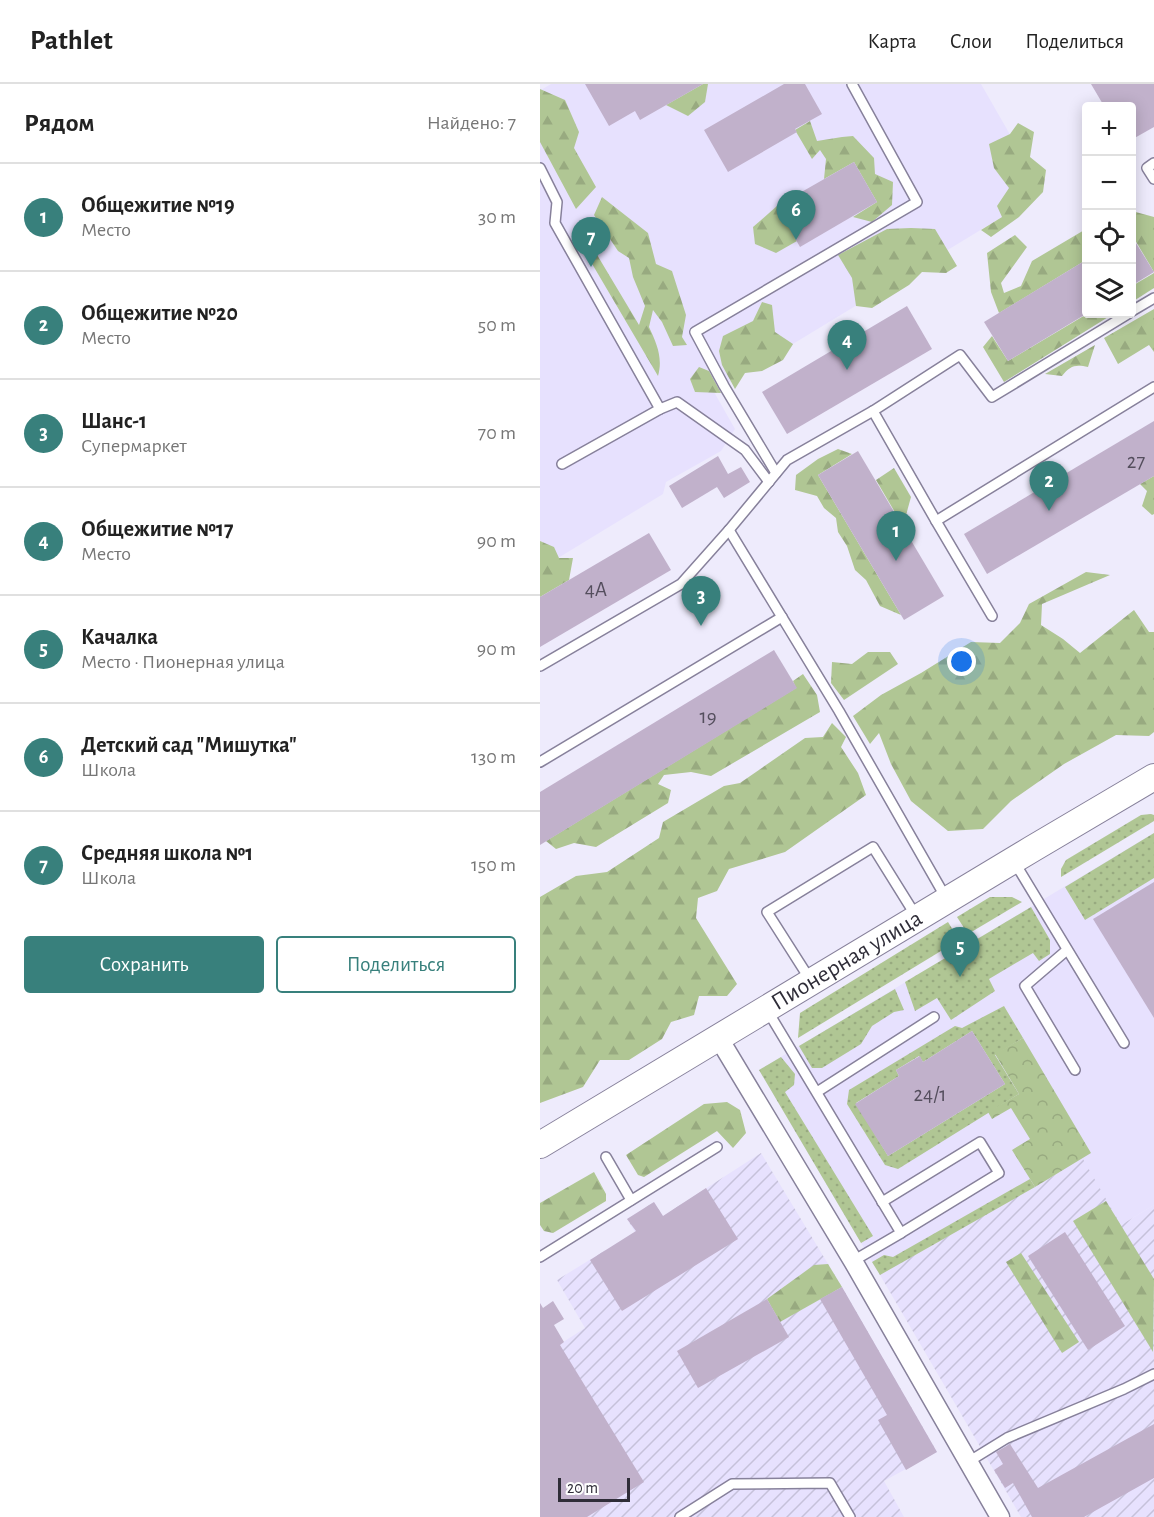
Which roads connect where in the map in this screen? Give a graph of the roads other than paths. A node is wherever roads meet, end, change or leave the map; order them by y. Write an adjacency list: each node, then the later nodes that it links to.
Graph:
1 (852, 84): 12 (lane)
2 (1154, 163): 4 (lane)
3 (540, 168): 9 (lane)
4 (1154, 179)
5 (1154, 298): 6 (lane)
6 (1136, 308)
7 (1120, 318): 10 (lane)
8 (1154, 387): 14 (lane)
9 (660, 408): 11 (lane); 13 (lane)
10 (873, 411): 12 (lane); 14 (lane)
11 (562, 464)
12 (776, 473): 13 (lane)
13 (769, 482): 15 (lane)
14 (936, 521): 16 (lane)
15 (729, 530): 17 (lane); 18 (lane)
16 (992, 616)
17 (782, 617): 19 (lane); 22 (lane)
18 (540, 666)
19 (540, 762)
20 (1154, 778): 21 (main road, Пионерная улица)
21 (1013, 860): 22 (main road, Пионерная улица); 24 (lane)
22 (947, 900): 23 (main road, Пионерная улица)
23 (917, 918): 25 (main road, Пионерная улица); 25 (lane)
24 (1067, 950): 29 (lane); 30 (lane)
25 (811, 982): 26 (main road, Пионерная улица)
26 (766, 1008): 28 (main road, Пионерная улица); 31 (lane)
27 (934, 1017): 31 (lane)
28 (718, 1037): 32 (main road, Пионерная улица); 39 (street)
29 (1124, 1043)
30 (1075, 1070)
31 (817, 1092): 36 (lane)
32 (540, 1145)
33 (717, 1147): 35 (lane)
34 (606, 1158): 35 (lane)
35 (631, 1200): 38 (lane)
36 (882, 1202): 37 (lane); 37 (lane)
37 (901, 1233): 39 (lane)
38 (540, 1257)
39 (853, 1261): 41 (street)
40 (1154, 1374): 41 (lane)
41 (968, 1462): 44 (street)
42 (680, 1517): 43 (lane)
43 (850, 1517)
44 (999, 1517)

